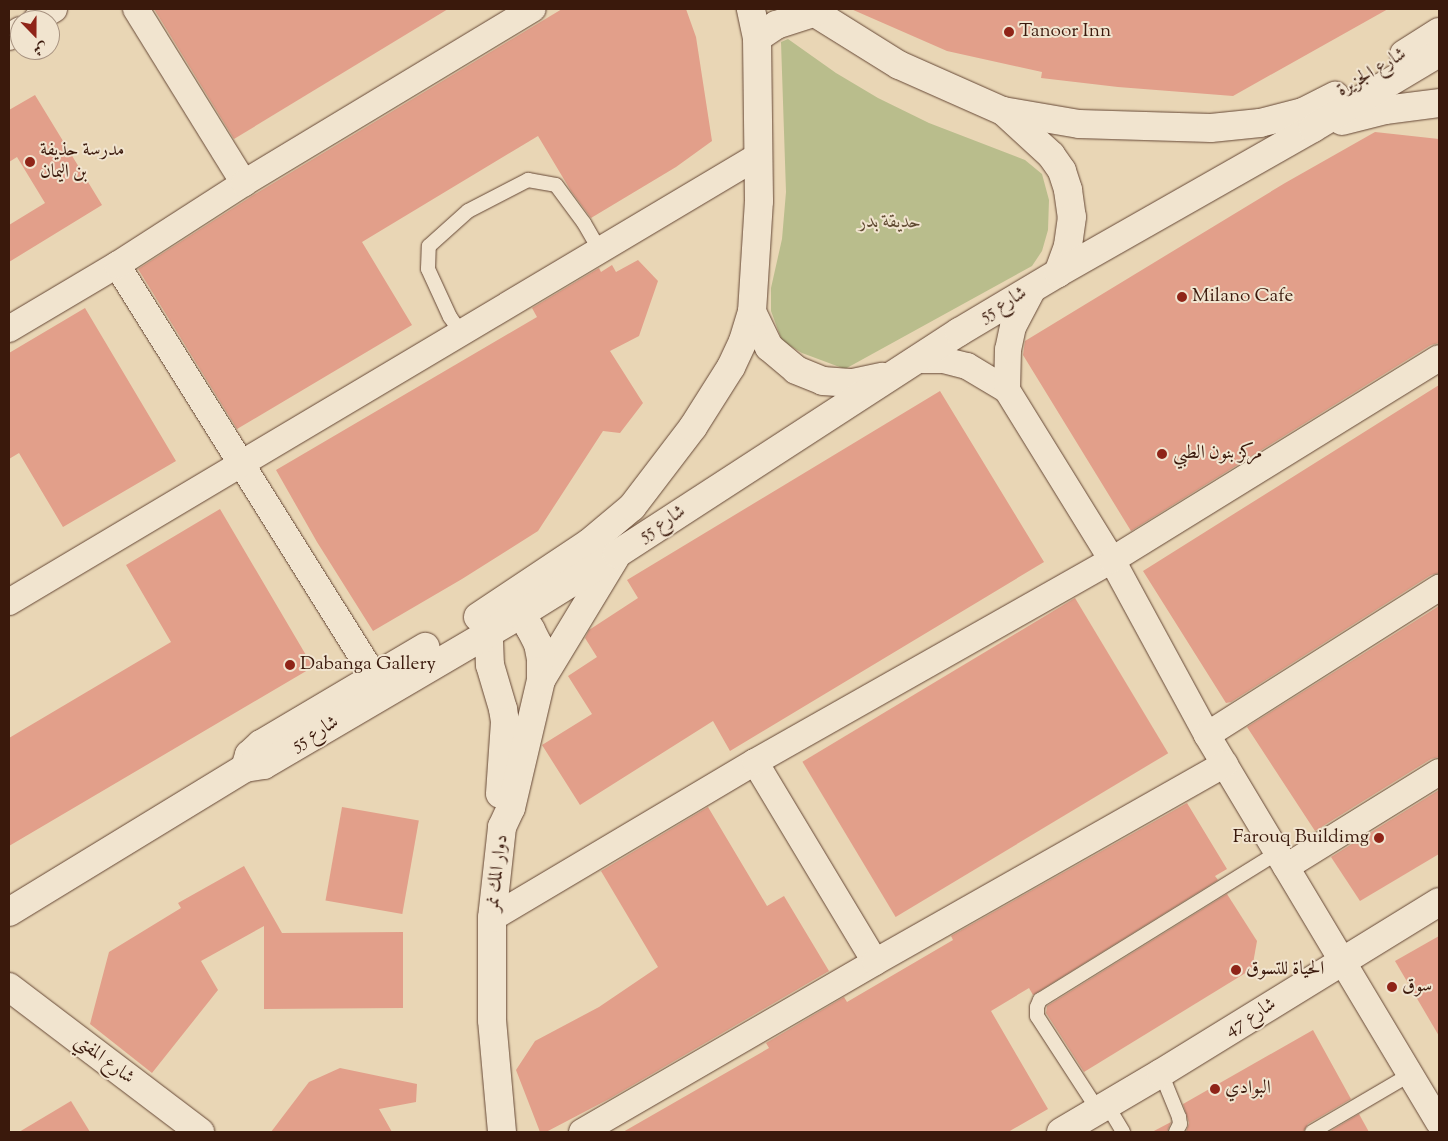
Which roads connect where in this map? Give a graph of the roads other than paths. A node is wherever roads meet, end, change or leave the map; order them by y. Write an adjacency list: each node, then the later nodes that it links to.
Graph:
1 (136, 9): 12 (street)
2 (533, 9): 12 (street)
3 (751, 9): 6 (street)
4 (811, 11): 6 (street); 9 (street)
5 (1439, 32): 10 (street, شارع الجزيرة)
6 (757, 38): 11 (street)
7 (1439, 53): 10 (street, شارع الجزيرة)
8 (1439, 102): 10 (street)
9 (1003, 111): 10 (street); 15 (street)
10 (1308, 120): 15 (street, شارع 55)
11 (758, 156): 13 (street); 17 (street)
12 (244, 183): 14 (street)
13 (600, 251): 19 (street); 19 (lane)
14 (117, 265): 18 (street); 24 (street)
15 (1058, 272): 16 (street, شارع 55)
16 (1034, 287): 21 (street, شارع 55); 23 (street)
17 (752, 312): 22 (street); 29 (street)
18 (9, 329)
19 (462, 334): 24 (street)
20 (1439, 358): 26 (street)
21 (915, 360): 22 (street, شارع 55); 23 (street)
22 (892, 375): 25 (street, شارع 55)
23 (1007, 390): 26 (street)
24 (241, 465): 28 (street); 33 (street)
25 (617, 554): 29 (street, شارع 55); 31 (street)
26 (1112, 560): 34 (street); 35 (street)
27 (1439, 588): 34 (street)
28 (9, 602)
29 (501, 614): 30 (street, شارع 55); 31 (street, دوار المك نمر); 32 (street); 33 (street)
30 (426, 668): 32 (street); 33 (street, شارع 55)
31 (541, 680): 38 (street, دوار المك نمر)
32 (494, 681): 38 (street)
33 (379, 684): 41 (street, شارع 55)
34 (1207, 735): 36 (street)
35 (755, 762): 42 (street); 44 (street)
36 (1225, 764): 39 (street); 44 (street)
37 (1439, 772): 39 (street)
38 (502, 827): 42 (street, دوار المك نمر)
39 (1282, 860): 43 (street); 48 (lane)
40 (1439, 902): 43 (street, شارع 47)
41 (9, 912)
42 (492, 918): 51 (street, دوار المك نمر)
43 (1342, 961): 46 (street, شارع 47); 47 (street)
44 (875, 962): 52 (street)
45 (9, 987): 50 (street, شارع المفتي)
46 (1161, 1074): 48 (street, شارع 47); 55 (lane)
47 (1410, 1074): 49 (street); 56 (lane)
48 (1102, 1107): 53 (street, شارع 47); 54 (lane)
49 (1439, 1122)
50 (200, 1132)
51 (502, 1132)
52 (582, 1132)
53 (1061, 1132)
54 (1123, 1132)
55 (1176, 1132)
56 (1312, 1132)

